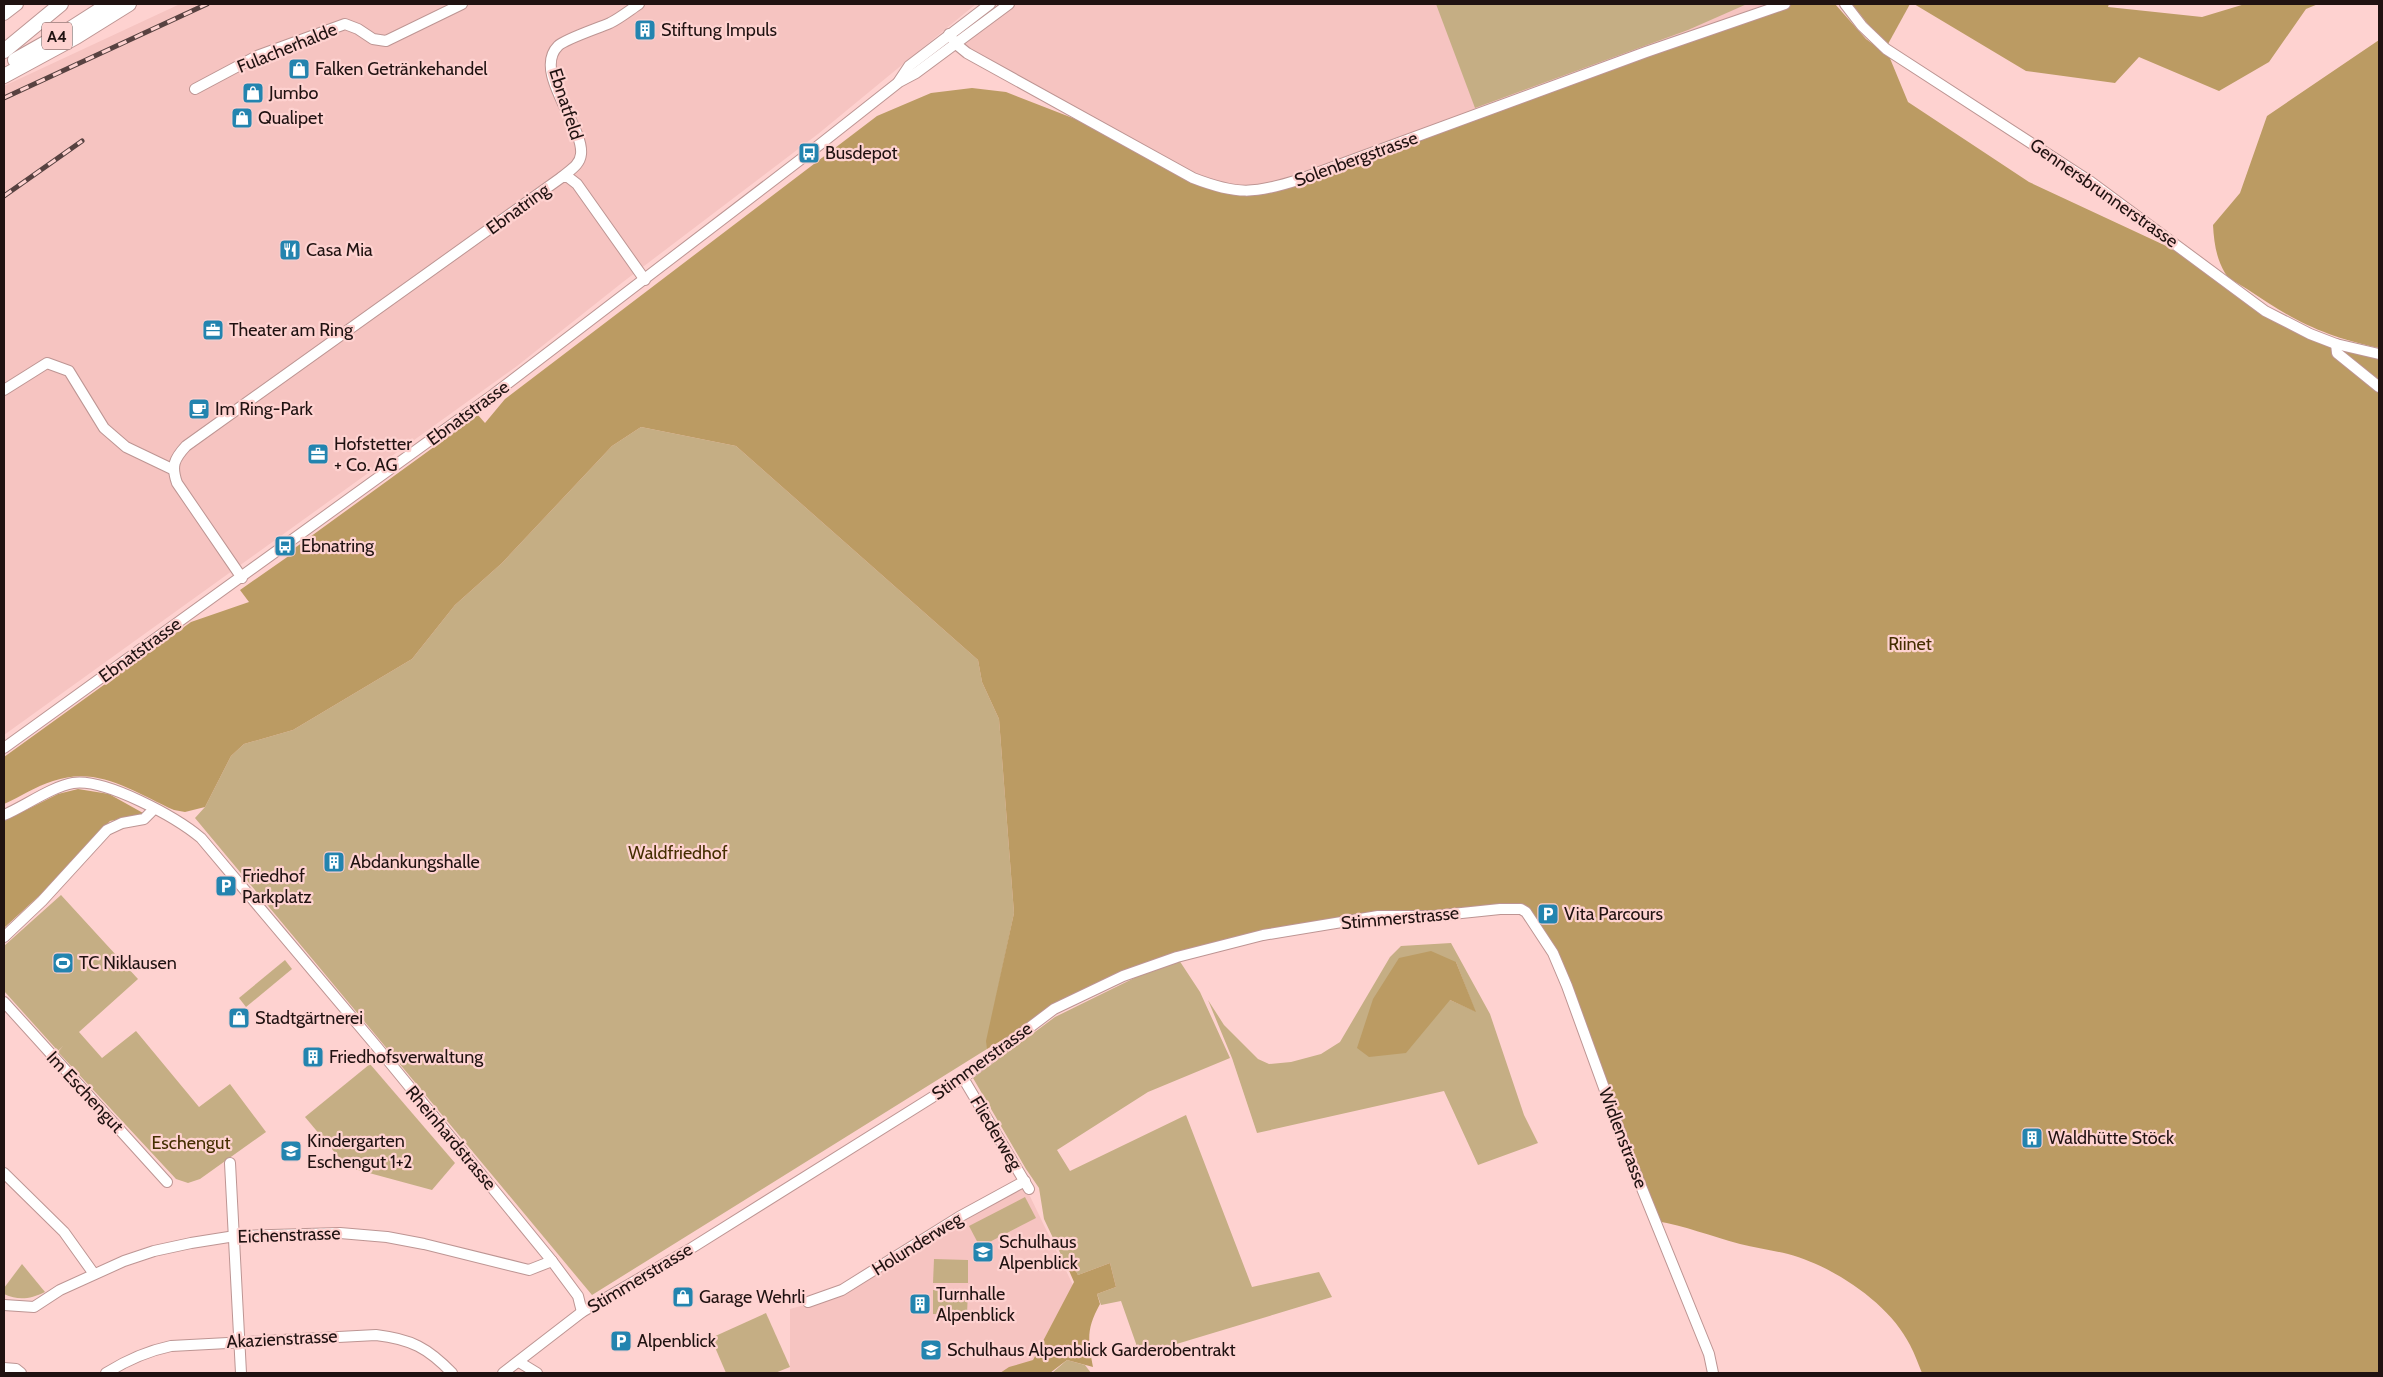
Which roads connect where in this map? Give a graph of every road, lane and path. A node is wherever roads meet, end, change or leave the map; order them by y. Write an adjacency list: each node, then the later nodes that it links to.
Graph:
1 (17, 4): 12 (main road)
2 (61, 4): 16 (highway)
3 (109, 4): 17 (highway, A4)
4 (130, 4): 14 (highway, A4)
5 (140, 4): 14 (highway)
6 (462, 4): 20 (street, Fulacherhalde)
7 (639, 4): 21 (street, Ebnatfeld)
8 (990, 4): 13 (street, Ebnatstrasse)
9 (1009, 4): 15 (street, Ebnatstrasse)
10 (1785, 4): 15 (street, Solenbergstrasse)
11 (1845, 4): 24 (street, Gennersbrunnerstrasse)
12 (4, 14)
13 (950, 34): 15 (street, Solenbergstrasse); 19 (street, Ebnatstrasse)
14 (76, 37): 18 (highway, A4)
15 (956, 44): 19 (street, Ebnatstrasse)
16 (4, 51)
17 (4, 65)
18 (4, 76)
19 (899, 82): 23 (street, Ebnatstrasse)
20 (195, 90)
21 (577, 164): 22 (street, Ebnatring)
22 (562, 177): 23 (street, Ebnatring); 28 (street, Ebnatring)
23 (644, 280): 29 (street, Ebnatstrasse)
24 (2336, 344): 25 (street, Gennersbrunnerstrasse); 26 (street)
25 (2379, 354)
26 (2379, 387)
27 (4, 390): 28 (street)
28 (172, 469): 29 (street)
29 (242, 578): 30 (street, Ebnatstrasse)
30 (4, 748)
31 (154, 809): 32 (street, Rheinhardstrasse); 34 (street); 42 (street, Rheinhardstrasse)
32 (4, 815)
33 (1521, 909): 36 (street, Stimmerstrasse); 56 (street, Widlenstrasse)
34 (4, 937)
35 (4, 1002): 39 (street, Im Eschengut)
36 (963, 1078): 40 (street, Fliederweg); 46 (street, Stimmerstrasse)
37 (230, 1163): 41 (street)
38 (4, 1173): 43 (street)
39 (167, 1182)
40 (1027, 1185): 44 (street, Holunderweg)
41 (235, 1236): 42 (street, Eichenstrasse); 43 (street, Eichenstrasse); 47 (street)
42 (552, 1261): 46 (street, Rheinhardstrasse)
43 (94, 1274): 45 (street, Eichenstrasse)
44 (808, 1302)
45 (4, 1305)
46 (582, 1312): 48 (street, Stimmerstrasse)
47 (240, 1341): 51 (street, Akazienstrasse); 52 (street); 53 (street, Akazienstrasse)
48 (520, 1362): 54 (street, Stimmerstrasse); 55 (street)
49 (9, 1368): 50 (street)
50 (21, 1373)
51 (106, 1373)
52 (242, 1373)
53 (452, 1373)
54 (503, 1373)
55 (537, 1373)
56 (1713, 1373)

